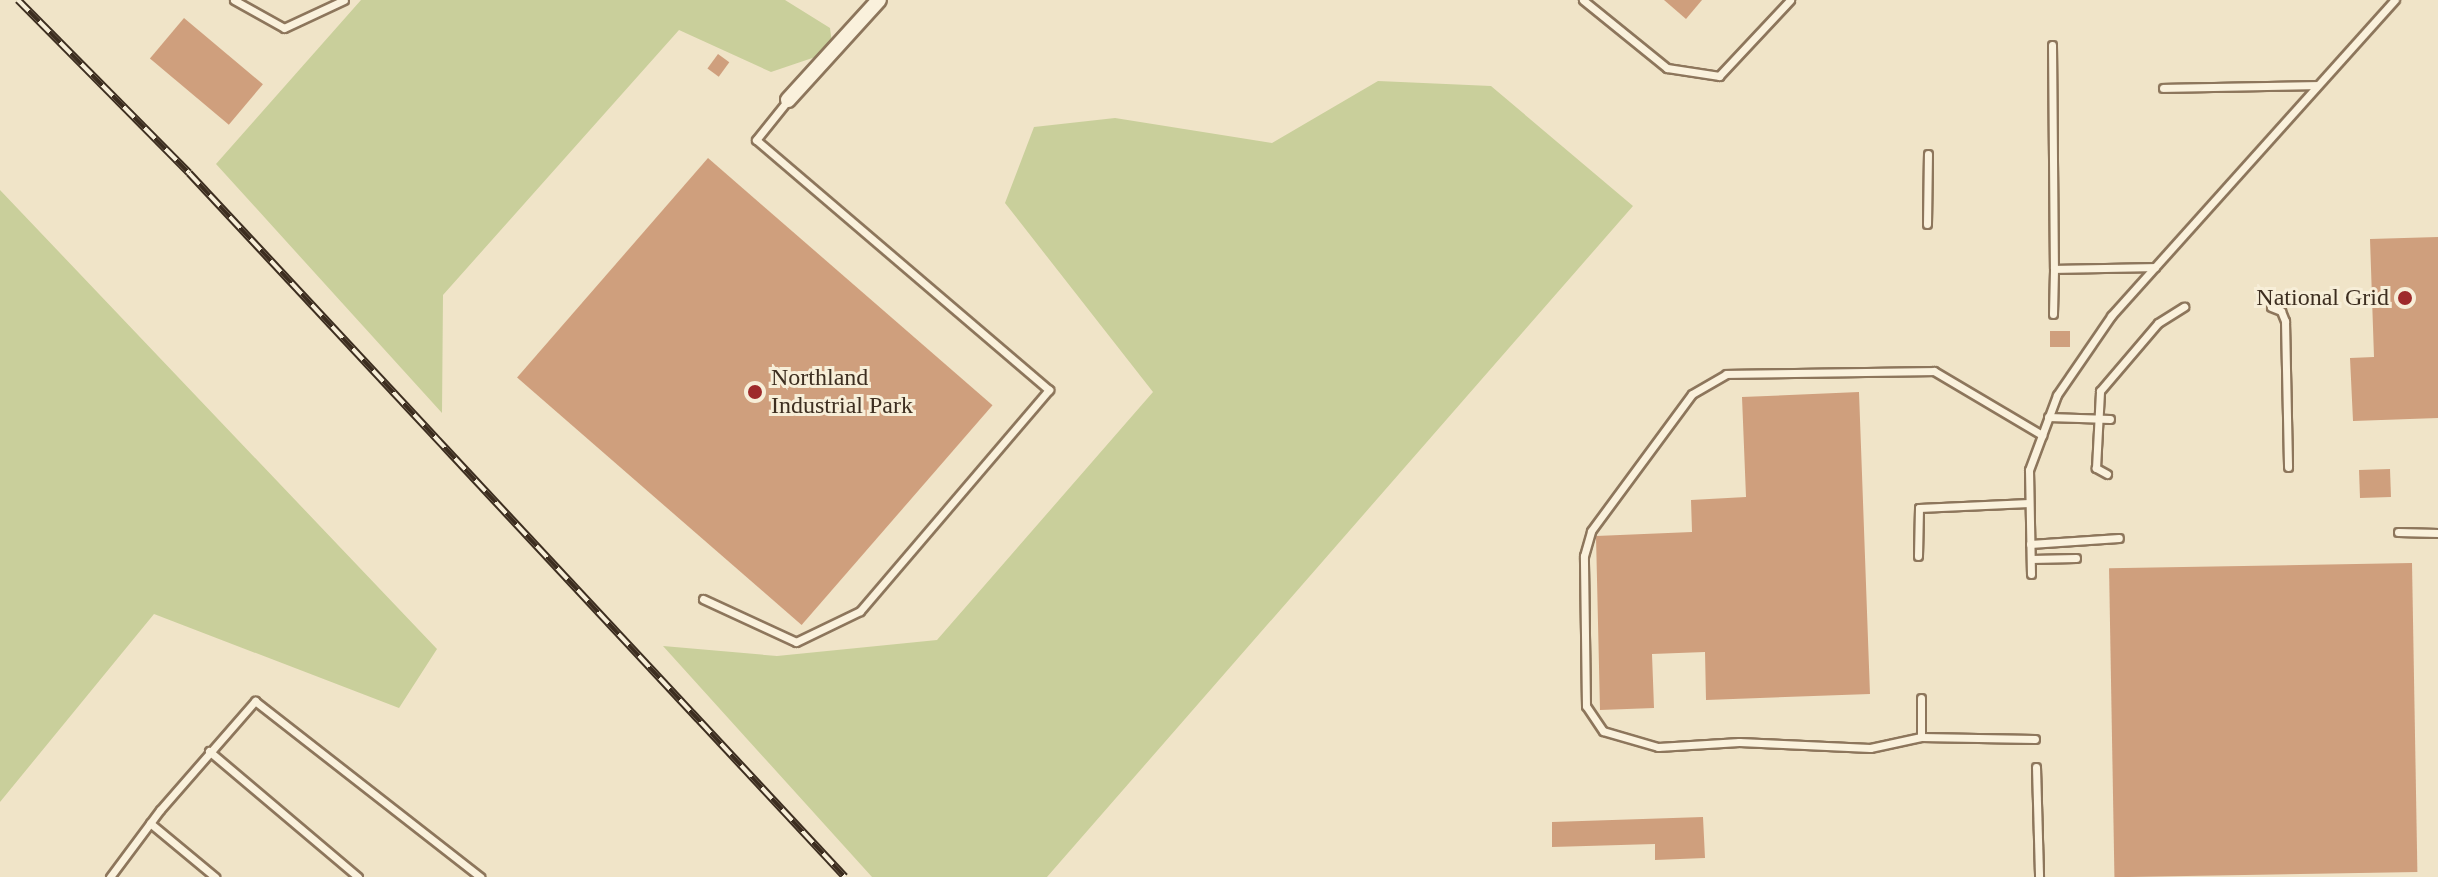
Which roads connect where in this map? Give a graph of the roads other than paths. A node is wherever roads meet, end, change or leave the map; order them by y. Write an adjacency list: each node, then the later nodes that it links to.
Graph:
1 (234, 0): 2 (lane)
2 (344, 0)
3 (879, 0): 10 (street)
4 (1583, 0): 5 (lane)
5 (1790, 0)
6 (2395, 0): 8 (lane)
7 (2052, 45): 14 (lane)
8 (2317, 85): 9 (lane); 13 (lane)
9 (2163, 88)
10 (788, 100): 33 (lane)
11 (1928, 154): 12 (lane)
12 (1927, 224)
13 (2155, 267): 14 (lane); 18 (lane)
14 (2054, 269): 17 (lane)
15 (2184, 307): 19 (lane)
16 (2271, 307): 22 (lane)
17 (2053, 314)
18 (2048, 417): 19 (lane); 21 (lane)
19 (2095, 419): 20 (lane); 23 (lane)
20 (2110, 419)
21 (2042, 435): 24 (lane); 35 (lane)
22 (2288, 467)
23 (2107, 474)
24 (2029, 503): 28 (lane); 29 (lane)
25 (2398, 532): 26 (lane)
26 (2438, 533)
27 (2119, 538): 28 (lane)
28 (2030, 544): 31 (lane)
29 (1918, 556)
30 (2076, 558): 31 (lane)
31 (2031, 559): 32 (lane)
32 (2031, 574)
33 (703, 599)
34 (1921, 698): 35 (lane)
35 (1921, 737): 36 (lane)
36 (2035, 739)
37 (209, 751): 39 (lane); 42 (lane); 43 (lane)
38 (2036, 767): 44 (lane)
39 (150, 823): 40 (lane); 41 (lane)
40 (110, 877)
41 (215, 877)
42 (358, 877)
43 (480, 877)
44 (2039, 877)

